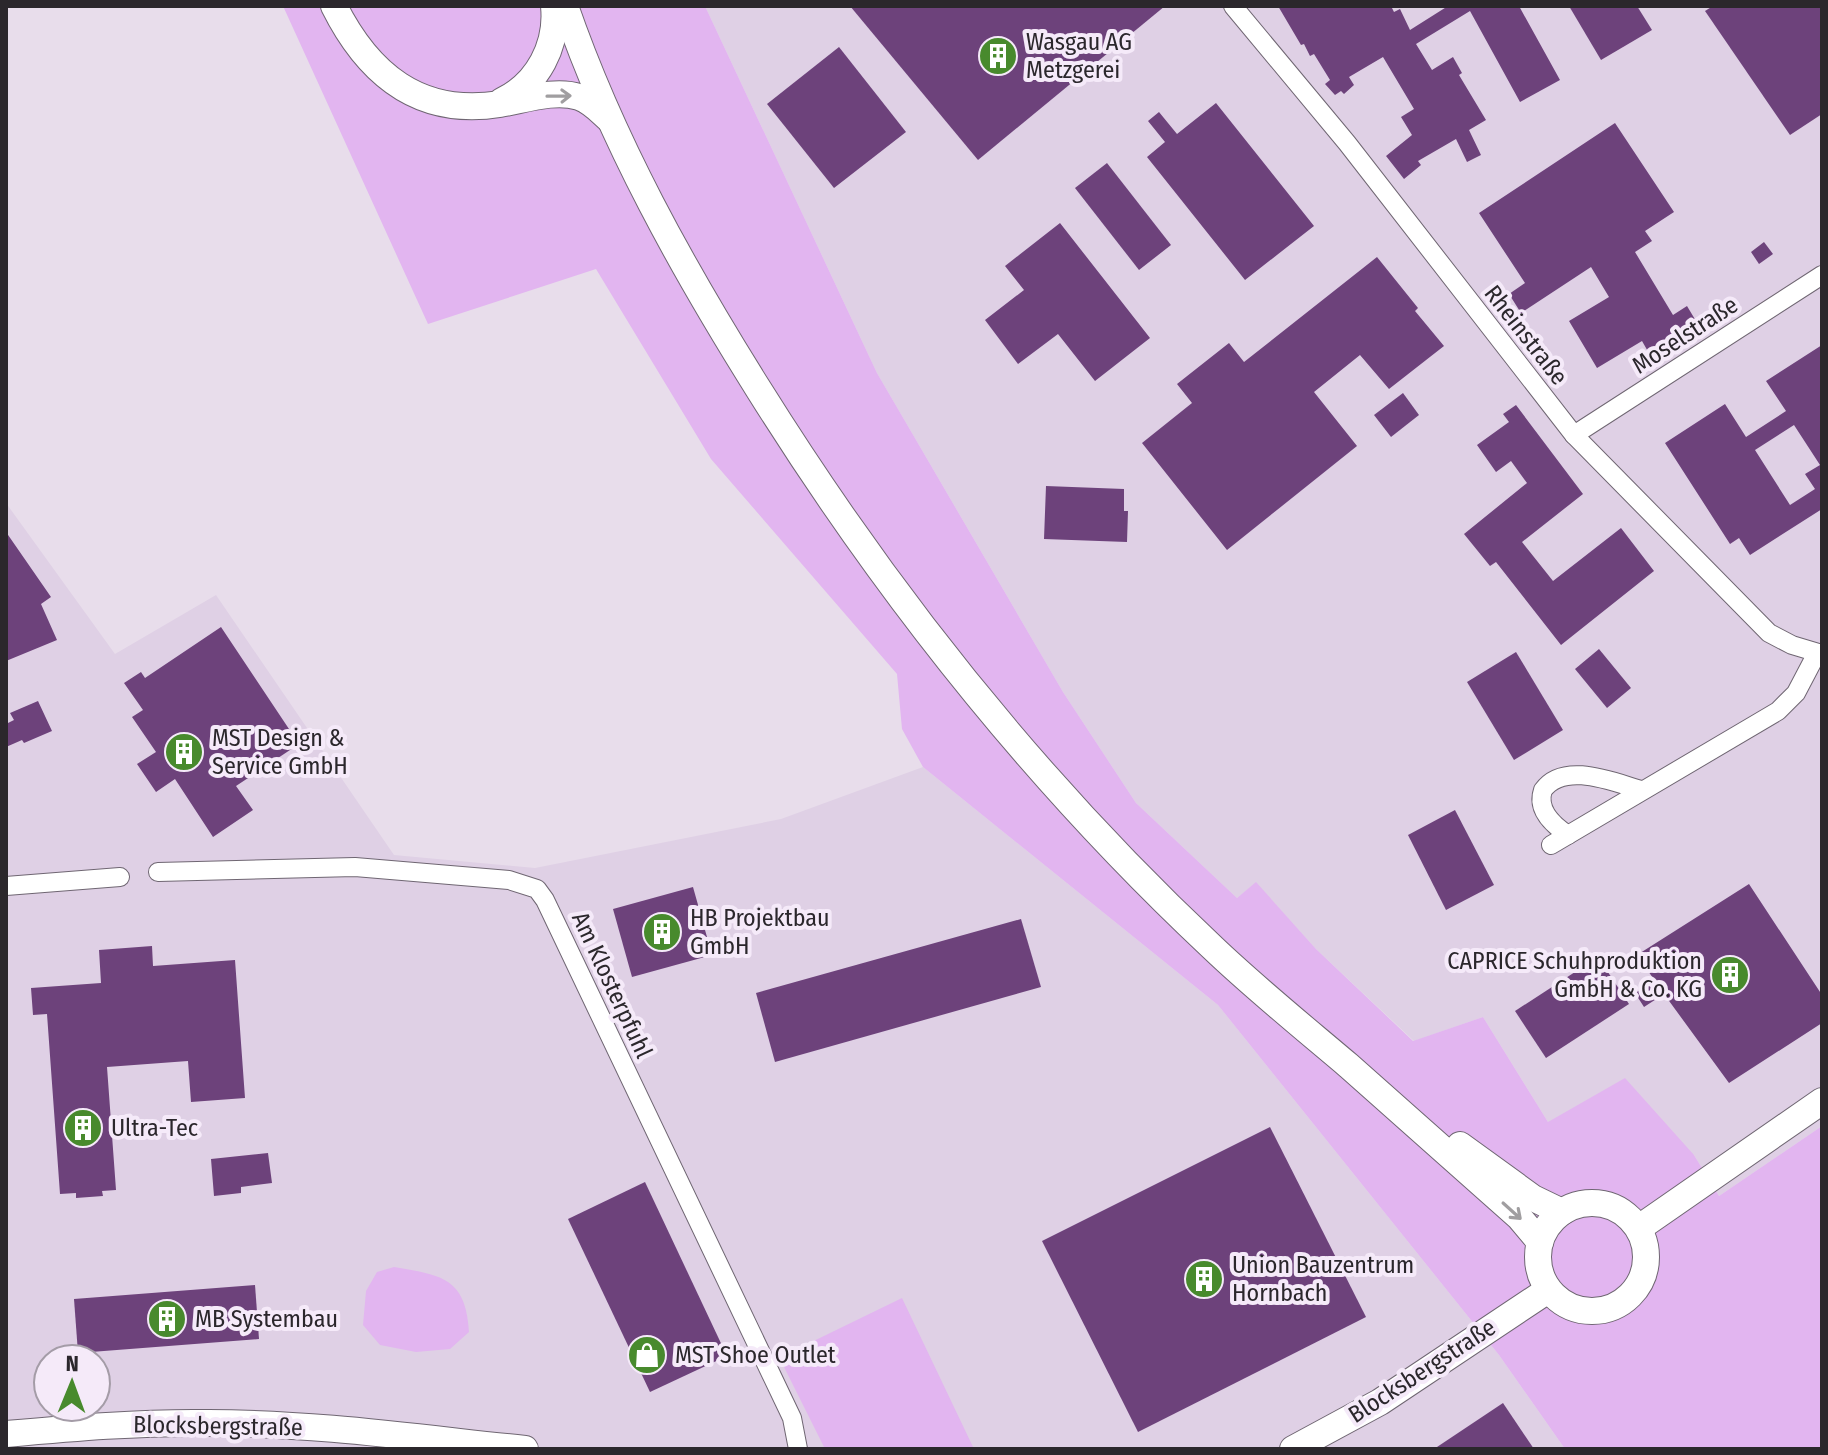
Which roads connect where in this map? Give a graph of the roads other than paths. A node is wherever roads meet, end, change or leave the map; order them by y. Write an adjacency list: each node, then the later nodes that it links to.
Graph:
1 (334, 6): 5 (main road)
2 (554, 6): 5 (main road)
3 (565, 6): 6 (main road)
4 (1233, 6): 8 (street, Rheinstraße)
5 (495, 104): 6 (main road, one-way to 6)
6 (614, 125): 16 (main road)
7 (1822, 275): 8 (street, Moselstraße)
8 (1574, 435): 9 (street, Rheinstraße)
9 (1820, 654): 10 (street, Rheinstraße)
10 (1641, 790): 11 (street, Rheinstraße); 11 (street)
11 (1568, 835): 12 (street, Rheinstraße)
12 (1551, 845)
13 (158, 872): 24 (street, Am Klosterpfuhl)
14 (120, 877): 15 (street)
15 (6, 886)
16 (1349, 1066): 18 (main road); 20 (main road, one-way to 20)
17 (1822, 1101): 19 (main road)
18 (1562, 1212): 19 (main road); 20 (main road)
19 (1639, 1228): 21 (main road)
20 (1540, 1242): 21 (main road)
21 (1548, 1290): 25 (main road, Blocksbergstraße)
22 (6, 1434): 23 (main road, Blocksbergstraße)
23 (525, 1449)
24 (798, 1449)
25 (1293, 1449)

